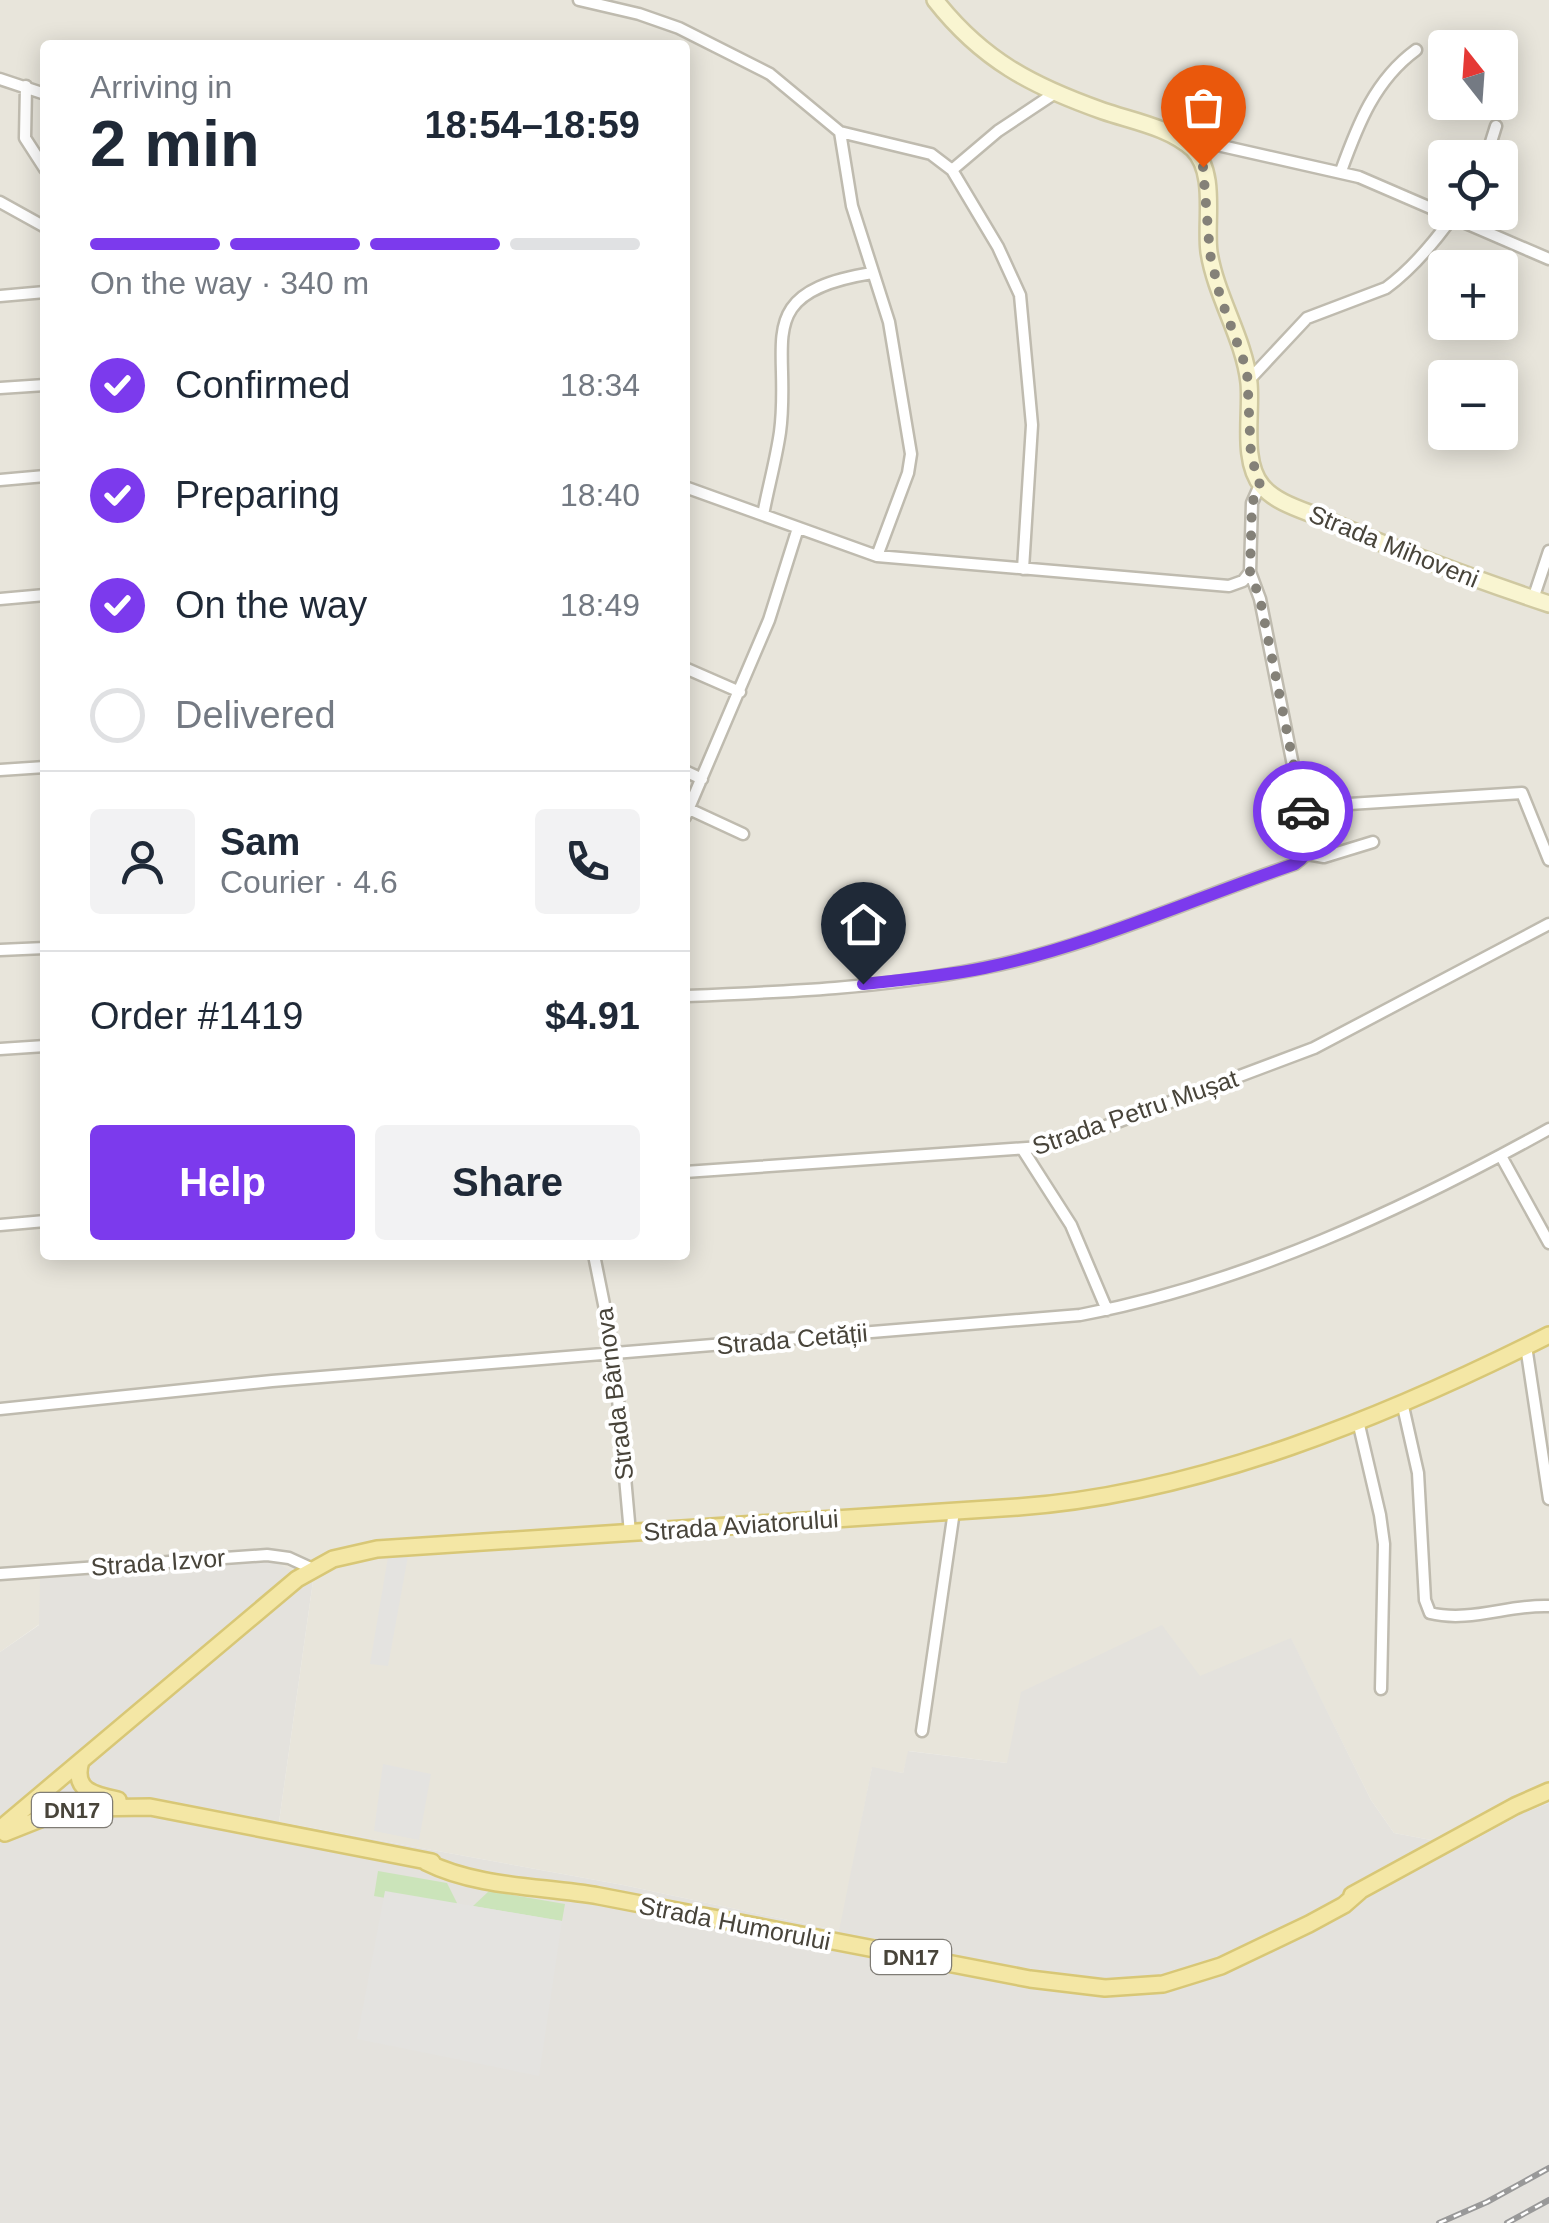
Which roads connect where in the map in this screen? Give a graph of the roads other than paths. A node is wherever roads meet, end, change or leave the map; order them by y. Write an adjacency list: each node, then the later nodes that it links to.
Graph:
1 (579, 0): 9 (street)
2 (935, 0): 7 (main road)
3 (1416, 50): 15 (street)
4 (0, 79): 5 (street)
5 (26, 86): 6 (street); 13 (street)
6 (40, 92)
7 (1055, 93): 10 (main road); 14 (street)
8 (1496, 126): 11 (street)
9 (840, 132): 14 (street); 23 (street)
10 (1170, 134): 12 (street); 16 (main road)
11 (1492, 140)
12 (1216, 144): 15 (street); 16 (street)
13 (40, 161)
14 (952, 170): 37 (street)
15 (1341, 171): 18 (street)
16 (1206, 178): 26 (main road)
17 (0, 202): 19 (street)
18 (1428, 204)
19 (40, 224)
20 (1448, 230): 26 (street)
21 (1486, 230): 22 (street)
22 (1549, 259)
23 (872, 273): 33 (street); 36 (street)
24 (40, 292): 25 (street)
25 (0, 296)
26 (1249, 380): 31 (main road)
27 (40, 385): 28 (street)
28 (0, 388)
29 (40, 476): 30 (street)
30 (0, 480)
31 (1260, 485): 38 (street); 41 (main road, Strada Mihoveni)
32 (690, 489): 33 (street)
33 (762, 515): 34 (street)
34 (798, 528): 36 (street); 43 (street)
35 (1549, 551): 41 (street, Strada Mihoveni)
36 (877, 556): 37 (street)
37 (1023, 569): 38 (street)
38 (1250, 572): 49 (street)
39 (40, 595): 40 (street)
40 (0, 599)
41 (1541, 601)
42 (690, 670): 43 (street)
43 (740, 692): 47 (street)
44 (40, 767): 45 (street)
45 (0, 770)
46 (690, 773): 47 (street)
47 (702, 779): 48 (street)
48 (690, 806)
49 (1302, 807): 53 (street); 54 (street)
50 (690, 814): 51 (street)
51 (743, 834)
52 (1373, 842): 53 (street)
53 (1307, 854): 58 (street)
54 (1549, 860)
55 (1549, 924): 62 (street, Strada Petru Mușat)
56 (40, 948): 57 (street)
57 (0, 950)
58 (690, 996)
59 (40, 1046): 60 (street)
60 (0, 1048)
61 (1549, 1129): 63 (street, Strada Cetății)
62 (1023, 1150): 64 (street, Strada Petru Mușat); 69 (street)
63 (1501, 1156): 67 (street); 69 (street, Strada Cetății)
64 (690, 1172)
65 (40, 1221): 66 (street)
66 (0, 1225)
67 (1549, 1242)
68 (595, 1260): 72 (street, Strada Bârnova)
69 (1107, 1310): 72 (street, Strada Cetății)
70 (1549, 1335): 71 (main road, Strada Aviatorului)
71 (1526, 1346): 73 (main road, Strada Aviatorului); 76 (street)
72 (614, 1354): 74 (street, Strada Cetății); 78 (street, Strada Bârnova)
73 (1402, 1402): 75 (main road, Strada Aviatorului); 81 (street)
74 (0, 1409)
75 (1358, 1421): 77 (main road, Strada Aviatorului); 82 (street)
76 (1549, 1499)
77 (954, 1511): 78 (main road, Strada Aviatorului); 83 (street)
78 (630, 1533): 79 (main road, Strada Aviatorului)
79 (313, 1569): 80 (street, Strada Izvor); 84 (main road, Strada Aviatorului)
80 (0, 1574)
81 (1549, 1606)
82 (1381, 1689)
83 (922, 1730)
84 (82, 1761): 86 (main road); 87 (main road, Strada Aviatorului)
85 (1549, 1791): 86 (main road, Strada Humorului / DN17)
86 (150, 1807): 87 (main road, Strada Humorului / DN17)
87 (0, 1832)

